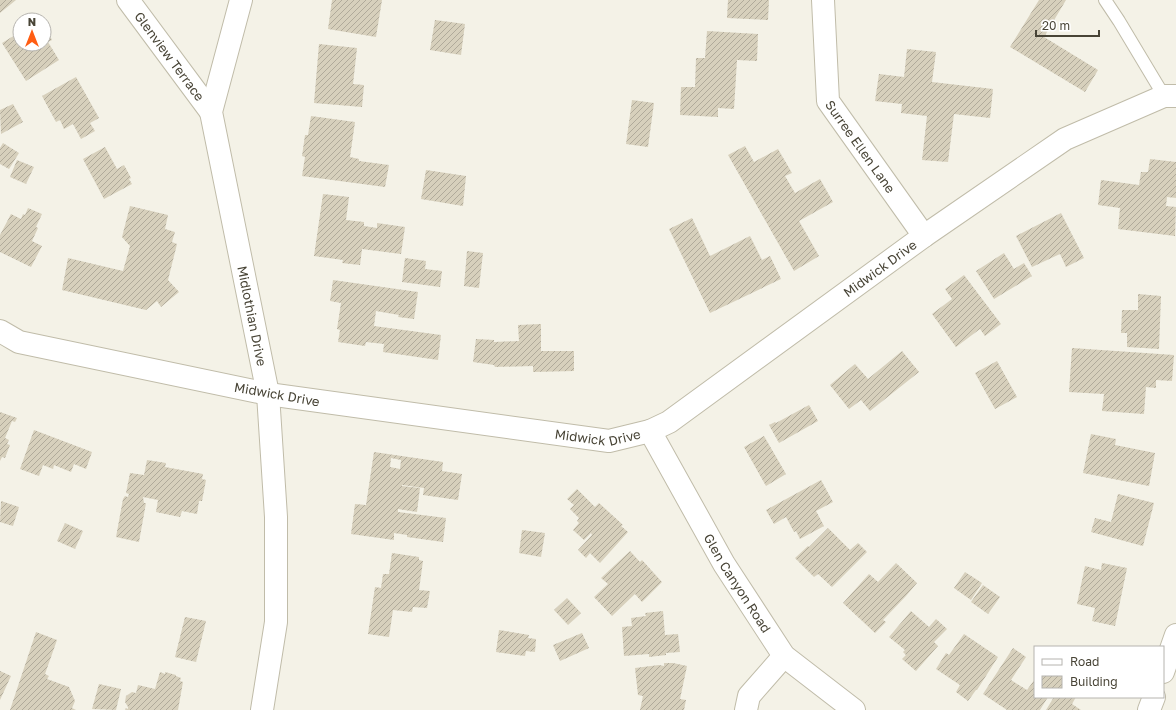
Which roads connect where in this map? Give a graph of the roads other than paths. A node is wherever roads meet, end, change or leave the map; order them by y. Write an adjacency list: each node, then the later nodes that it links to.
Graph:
1 (128, 0): 6 (street, Glenview Terrace)
2 (240, 0): 6 (street, Midlothian Drive)
3 (823, 0): 7 (street, Surree Ellen Lane)
4 (1105, 0): 5 (lane)
5 (1170, 96): 7 (street, Midwick Drive)
6 (210, 112): 9 (street, Midlothian Drive)
7 (924, 236): 10 (street, Midwick Drive)
8 (0, 331): 9 (street, Midwick Drive)
9 (268, 394): 10 (street, Midwick Drive); 15 (street, Midlothian Drive)
10 (650, 431): 12 (street, Glen Canyon Road)
11 (1176, 635): 13 (street)
12 (784, 656): 16 (street); 17 (street, Glen Canyon Road)
13 (1164, 669)
14 (1154, 698): 18 (street)
15 (262, 710)
16 (746, 710)
17 (854, 710)
18 (1149, 710)

